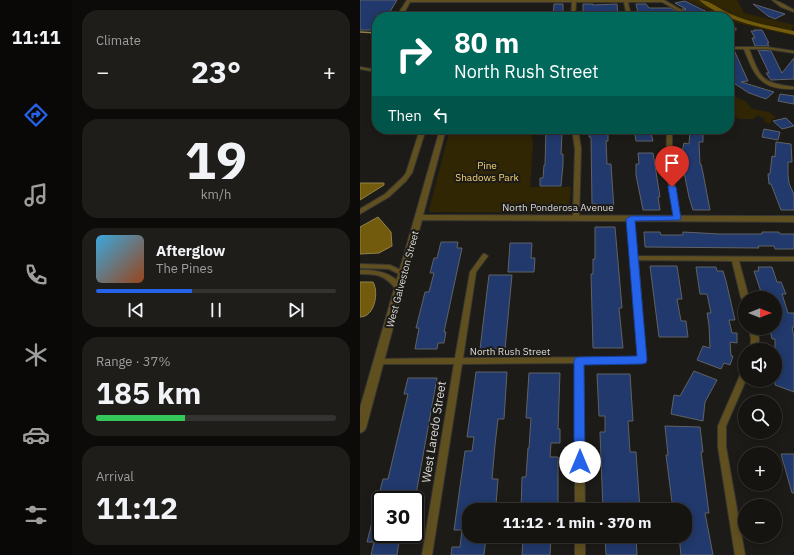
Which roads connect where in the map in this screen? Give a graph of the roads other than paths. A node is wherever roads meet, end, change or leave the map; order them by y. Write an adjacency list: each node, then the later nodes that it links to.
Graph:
1 (409, 1): 2 (street); 8 (street)
2 (440, 1): 3 (street)
3 (491, 1): 4 (street)
4 (574, 1): 5 (street); 9 (street)
5 (626, 1): 10 (street); 11 (street)
6 (777, 1): 7 (street)
7 (794, 11)
8 (402, 12)
9 (573, 12)
10 (628, 12)
11 (683, 12)
12 (734, 48): 13 (street)
13 (746, 48): 14 (street); 17 (street)
14 (794, 52)
15 (360, 68): 16 (street)
16 (372, 70)
17 (793, 88)
18 (421, 134): 22 (street)
19 (441, 134): 23 (street, West Galveston Street)
20 (576, 134): 24 (street)
21 (669, 134): 26 (street)
22 (360, 212)
23 (418, 217): 24 (street, North Ponderosa Avenue); 34 (street, West Galveston Street)
24 (576, 218): 25 (street, North Ponderosa Avenue)
25 (631, 219): 26 (street, North Ponderosa Avenue); 29 (street)
26 (677, 219): 27 (street, North Ponderosa Avenue)
27 (794, 219)
28 (484, 256): 38 (street, West Laredo Street)
29 (634, 258): 30 (street); 39 (street, North Rush Street)
30 (735, 258): 31 (street); 36 (street)
31 (794, 259)
32 (360, 266): 34 (street)
33 (360, 272): 35 (street)
34 (403, 274): 35 (street, West Galveston Street)
35 (399, 287): 37 (street, West Galveston Street)
36 (743, 291)
37 (379, 361): 38 (street, North Rush Street); 41 (street, West Galveston Street)
38 (457, 361): 39 (street, North Rush Street); 44 (street, West Laredo Street)
39 (579, 361): 42 (street)
40 (739, 387): 46 (street)
41 (360, 428)
42 (580, 503)
43 (580, 543): 45 (street)
44 (427, 555)
45 (580, 555)
46 (740, 555)

